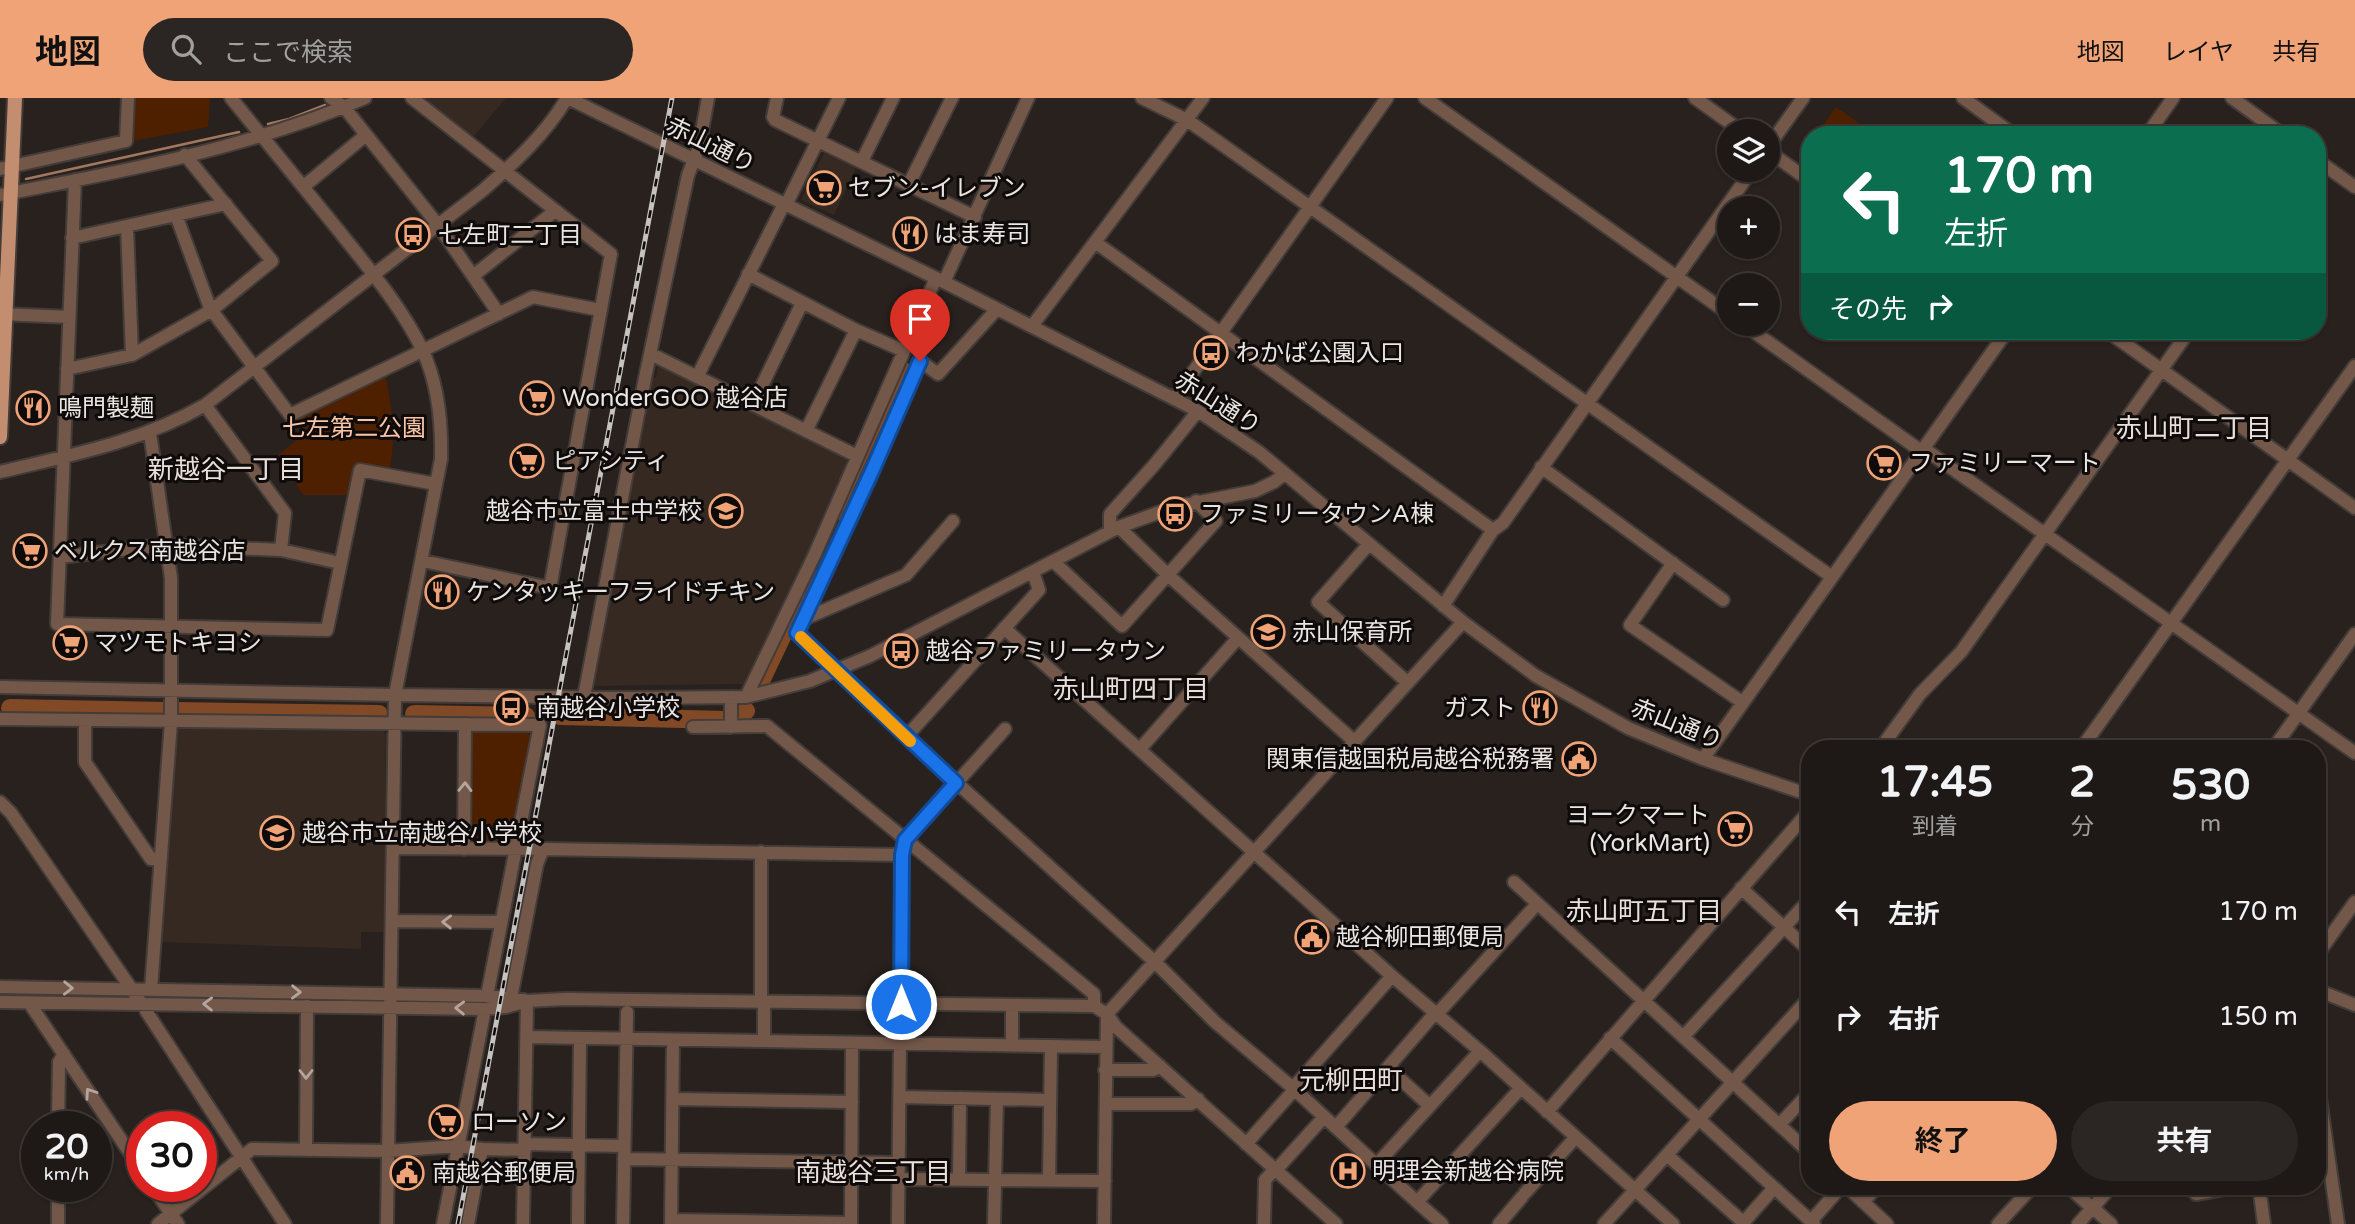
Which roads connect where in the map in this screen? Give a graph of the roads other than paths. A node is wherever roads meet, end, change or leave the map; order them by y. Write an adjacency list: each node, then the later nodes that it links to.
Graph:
1 (15, 98): 38 (main road)
2 (128, 98): 38 (street)
3 (231, 98): 31 (street)
4 (331, 98): 23 (street)
5 (365, 98): 23 (street)
6 (412, 98): 39 (street)
7 (567, 98): 35 (street, 赤山通り); 39 (street)
8 (708, 98): 35 (street)
9 (777, 98): 32 (street)
10 (839, 98): 32 (street)
11 (893, 98): 36 (street)
12 (952, 98): 43 (street)
13 (1028, 98): 52 (street)
14 (1142, 98): 25 (street)
15 (1203, 98): 25 (street)
16 (1387, 98): 49 (street)
17 (1425, 98): 60 (street)
18 (1695, 98): 24 (street)
19 (1803, 98): 29 (street)
20 (1963, 98): 26 (street)
21 (2173, 98): 27 (street)
22 (2232, 98): 28 (street)
23 (344, 107): 30 (street); 31 (street)
24 (1724, 119)
25 (1186, 120): 49 (street); 56 (street)
26 (2002, 126)
27 (2153, 126)
28 (2271, 126)
29 (1780, 132)
30 (366, 135): 44 (street); 53 (street)
31 (262, 136): 33 (street); 44 (street)
32 (817, 141): 36 (street); 48 (street)
33 (185, 155): 41 (street); 47 (street)
34 (1780, 158): 40 (street)
35 (694, 159): 48 (street, 赤山通り); 79 (street)
36 (862, 161): 43 (street)
37 (2326, 166): 45 (street)
38 (6, 167): 46 (main road)
39 (504, 172): 50 (street); 53 (street)
40 (1801, 174)
41 (75, 180): 46 (street); 55 (street)
42 (1743, 182): 60 (street)
43 (909, 184): 52 (street)
44 (303, 187): 57 (street)
45 (2355, 187)
46 (6, 194): 68 (main road)
47 (226, 204): 51 (street); 65 (street)
48 (785, 204): 58 (street); 61 (street, 赤山通り)
49 (1309, 206): 72 (street); 88 (street)
50 (555, 211): 59 (street); 66 (street)
51 (176, 215): 54 (street); 65 (street)
52 (975, 217): 61 (street)
53 (438, 225): 57 (street); 59 (street)
54 (127, 226): 55 (street); 80 (street)
55 (72, 238): 69 (street)
56 (1094, 242): 70 (street); 72 (street)
57 (373, 274): 77 (street); 82 (street)
58 (748, 274): 62 (street); 85 (street)
59 (473, 276): 67 (street)
60 (1676, 277): 63 (street); 88 (street)
61 (940, 280): 64 (street, 赤山通り); 78 (street)
62 (802, 303): 71 (street); 89 (street)
63 (1717, 306)
64 (998, 309): 70 (street, 赤山通り); 123 (street)
65 (212, 310): 80 (street); 82 (street)
66 (600, 310): 67 (street); 114 (street)
67 (499, 313): 77 (street)
68 (3, 314): 69 (street); 95 (main road)
69 (69, 317): 83 (street)
70 (1032, 326): 87 (street, 赤山通り)
71 (856, 330): 78 (street); 93 (street)
72 (1220, 333): 87 (street); 108 (street)
73 (1760, 336): 96 (street)
74 (2001, 340): 96 (street)
75 (2120, 340): 84 (street)
76 (2183, 340): 84 (street)
77 (423, 351): 82 (street); 103 (street)
78 (904, 351): 97 (street)
79 (651, 354): 85 (street); 136 (street)
80 (132, 355): 83 (street)
81 (2355, 366): 99 (street)
82 (255, 367): 90 (street)
83 (67, 369): 98 (street)
84 (2162, 369): 99 (street); 109 (street)
85 (697, 377): 86 (street)
86 (726, 391): 89 (street); 91 (street)
87 (1174, 398): 92 (street, 赤山通り)
88 (1586, 402): 100 (street); 120 (street)
89 (753, 404): 93 (street)
90 (205, 405): 94 (street); 112 (street)
91 (719, 405)
92 (1198, 411): 102 (street, 赤山通り); 107 (street)
93 (806, 430): 97 (street)
94 (150, 433): 98 (street); 111 (street)
95 (0, 437)
96 (1922, 450): 109 (street); 120 (street)
97 (857, 456): 135 (street)
98 (63, 457): 101 (street); 113 (street)
99 (2288, 459): 105 (street); 125 (street)
100 (1541, 467): 108 (street); 117 (street)
101 (0, 472)
102 (1284, 474): 104 (street); 110 (street, 赤山通り)
103 (436, 484): 114 (street); 116 (street)
104 (1196, 501): 107 (street); 119 (street)
105 (2355, 508)
106 (954, 521): 123 (street)
107 (1115, 529): 115 (street); 119 (street)
108 (1493, 530): 122 (street)
109 (2045, 533): 125 (street); 149 (street)
110 (1369, 544): 122 (street, 赤山通り); 131 (street)
111 (166, 545): 112 (street); 113 (street); 126 (street)
112 (281, 550): 116 (street)
113 (60, 557): 126 (street)
114 (422, 561): 134 (street)
115 (1053, 561): 118 (street); 119 (street)
116 (340, 563): 126 (street)
117 (1673, 564): 121 (street); 138 (street)
118 (1033, 572): 127 (street); 130 (street)
119 (1168, 575): 129 (street)
120 (1832, 577): 138 (street)
121 (1723, 600)
122 (1443, 606): 124 (street, 赤山通り)
123 (804, 619): 130 (street)
124 (1463, 622): 131 (street); 155 (street, 赤山通り)
125 (2171, 622): 139 (street); 150 (street)
126 (170, 628): 133 (street)
127 (1004, 628): 148 (street); 153 (street)
128 (2355, 634): 139 (street)
129 (1238, 638): 152 (street); 153 (street)
130 (836, 671): 135 (street); 148 (street)
131 (1408, 683): 152 (street)
132 (0, 687): 133 (street)
133 (170, 692): 134 (street); 142 (street)
134 (395, 695): 136 (street); 143 (street)
135 (748, 696): 137 (street)
136 (584, 697): 137 (street)
137 (731, 698): 146 (street)
138 (1742, 702): 155 (street)
139 (2298, 713): 151 (street); 154 (street)
140 (0, 719): 141 (street)
141 (86, 720): 142 (street); 168 (street)
142 (171, 722): 143 (street); 168 (street)
143 (394, 724): 144 (street); 161 (street)
144 (465, 724): 162 (street, one-way to 144); 163 (street)
145 (693, 727): 146 (street)
146 (731, 727): 160 (street)
147 (1005, 729): 156 (street)
148 (906, 737): 156 (street)
149 (1886, 740)
150 (2087, 740)
151 (2279, 740)
152 (1354, 741): 165 (street)
153 (1140, 749): 165 (street)
154 (2355, 753)
155 (1703, 759): 157 (street, 赤山通り)
156 (956, 783): 160 (street); 179 (street)
157 (1801, 792)
158 (0, 802): 182 (street)
159 (1801, 820): 170 (street)
160 (905, 840): 167 (street); 198 (street)
161 (393, 848): 162 (street); 174 (street)
162 (464, 849): 163 (street)
163 (516, 849): 164 (street); 175 (street)
164 (543, 849): 166 (street); 185 (street)
165 (1253, 851): 179 (street); 180 (street)
166 (761, 852): 167 (street); 191 (street)
167 (902, 855): 194 (street)
168 (161, 859): 183 (street)
169 (1514, 882): 172 (street)
170 (1741, 888): 176 (street); 187 (street)
171 (2355, 902): 177 (street)
172 (1537, 904): 187 (street); 201 (street)
173 (1801, 909): 176 (street)
174 (392, 921): 175 (street, one-way to 174); 186 (street)
175 (502, 922): 190 (street)
176 (1784, 927): 178 (street); 204 (street)
177 (2326, 942)
178 (1801, 943)
179 (1155, 962): 202 (street); 222 (street)
180 (1392, 976): 201 (street); 222 (street)
181 (0, 987): 182 (street, one-way to 182)
182 (129, 989): 183 (street); 193 (street)
183 (150, 989): 186 (street, one-way to 186)
184 (2326, 994): 195 (street)
185 (511, 998): 188 (street); 190 (street)
186 (390, 1000): 190 (street); 196 (street); 248 (street)
187 (1642, 1000): 204 (street); 206 (street)
188 (527, 1001): 190 (street); 191 (street); 203 (street)
189 (0, 1002): 192 (street)
190 (486, 1002): 243 (street)
191 (763, 1002): 194 (street); 209 (street)
192 (30, 1003): 193 (street); 216 (street)
193 (141, 1003): 196 (street, one-way to 193); 251 (street)
194 (901, 1004): 197 (street); 211 (street)
195 (2355, 1005)
196 (307, 1006): 246 (street, one-way to 246)
197 (1012, 1006): 198 (street); 212 (street)
198 (1094, 1006): 202 (street)
199 (1801, 1007): 220 (street)
200 (627, 1012): 207 (street)
201 (1437, 1013): 215 (street); 218 (street)
202 (1107, 1014): 214 (street); 217 (street)
203 (527, 1037): 205 (street); 245 (street)
204 (1683, 1037): 220 (street)
205 (580, 1038): 207 (street); 241 (street)
206 (1610, 1038): 234 (street); 236 (street)
207 (626, 1039): 208 (street); 249 (street)
208 (673, 1040): 209 (street); 225 (street)
209 (764, 1041): 210 (street)
210 (852, 1043): 211 (street); 229 (street)
211 (901, 1043): 212 (street); 223 (street)
212 (1012, 1045): 213 (street)
213 (1051, 1046): 214 (street); 228 (street)
214 (1105, 1047): 219 (street)
215 (1480, 1051): 221 (street); 232 (street)
216 (64, 1054): 233 (street); 244 (street, one-way to 216)
217 (1160, 1066): 219 (street); 227 (street)
218 (1388, 1068): 232 (street); 238 (street)
219 (1105, 1070): 231 (street)
220 (1732, 1082): 236 (street); 237 (street)
221 (1521, 1088): 234 (street); 274 (street)
222 (1294, 1089): 235 (street); 240 (street)
223 (900, 1097): 224 (street); 254 (street)
224 (960, 1098): 226 (street); 258 (street)
225 (673, 1099): 229 (street); 252 (street)
226 (997, 1099): 228 (street); 259 (street)
227 (1198, 1099): 231 (street); 240 (street)
228 (1049, 1100): 260 (street)
229 (852, 1102): 253 (street)
230 (1801, 1102): 237 (street)
231 (1106, 1104): 261 (street)
232 (1430, 1106): 255 (street)
233 (58, 1111)
234 (1547, 1112): 239 (street)
235 (1324, 1117): 238 (street); 256 (street)
236 (1700, 1120): 250 (street); 263 (street)
237 (1779, 1125): 242 (street)
238 (1336, 1127): 255 (street)
239 (1576, 1137): 264 (street); 298 (street)
240 (1246, 1144): 256 (street)
241 (579, 1145): 245 (street); 249 (street); 290 (street)
242 (1801, 1145)
243 (458, 1146): 247 (street); 248 (street); 287 (street)
244 (126, 1147)
245 (525, 1147): 247 (street); 289 (street)
246 (306, 1149): 248 (street); 251 (street)
247 (482, 1149): 288 (street)
248 (388, 1151): 286 (street)
249 (624, 1152): 252 (street); 291 (street)
250 (1667, 1155): 264 (street); 280 (street)
251 (241, 1156): 277 (street); 285 (street)
252 (672, 1160): 253 (street); 278 (street)
253 (851, 1161): 254 (street); 279 (street)
254 (898, 1163): 257 (street)
255 (1377, 1164): 274 (street)
256 (1276, 1170): 295 (street); 296 (street)
257 (898, 1179): 258 (street); 292 (street)
258 (959, 1179): 259 (street)
259 (995, 1180): 260 (street); 293 (street)
260 (1049, 1181): 261 (street)
261 (1105, 1181): 294 (street)
262 (2326, 1181): 305 (street)
263 (1774, 1188): 280 (street); 281 (street)
264 (1635, 1189): 299 (street); 300 (street)
265 (1836, 1195): 281 (street)
266 (1855, 1195): 275 (street)
267 (1870, 1195): 275 (street)
268 (2025, 1195): 301 (street)
269 (2078, 1195): 276 (street)
270 (2104, 1195): 276 (street)
271 (2260, 1195): 304 (street)
272 (58, 1202): 283 (street)
273 (163, 1202): 277 (street)
274 (1417, 1202): 297 (street)
275 (1863, 1202): 282 (street)
276 (2092, 1208): 302 (street); 303 (street)
277 (174, 1219): 284 (street)
278 (671, 1222): 279 (street)
279 (851, 1223)
280 (1743, 1223)
281 (1813, 1223)
282 (1885, 1223)
283 (58, 1224)
284 (158, 1224)
285 (285, 1224)
286 (387, 1224)
287 (443, 1224)
288 (468, 1224)
289 (523, 1224)
290 (578, 1224)
291 (623, 1224)
292 (898, 1224)
293 (994, 1224)
294 (1104, 1224)
295 (1264, 1224)
296 (1336, 1224)
297 (1441, 1224)
298 (1499, 1224)
299 (1604, 1224)
300 (1673, 1224)
301 (1998, 1224)
302 (2078, 1224)
303 (2111, 1224)
304 (2264, 1224)
305 (2338, 1224)

